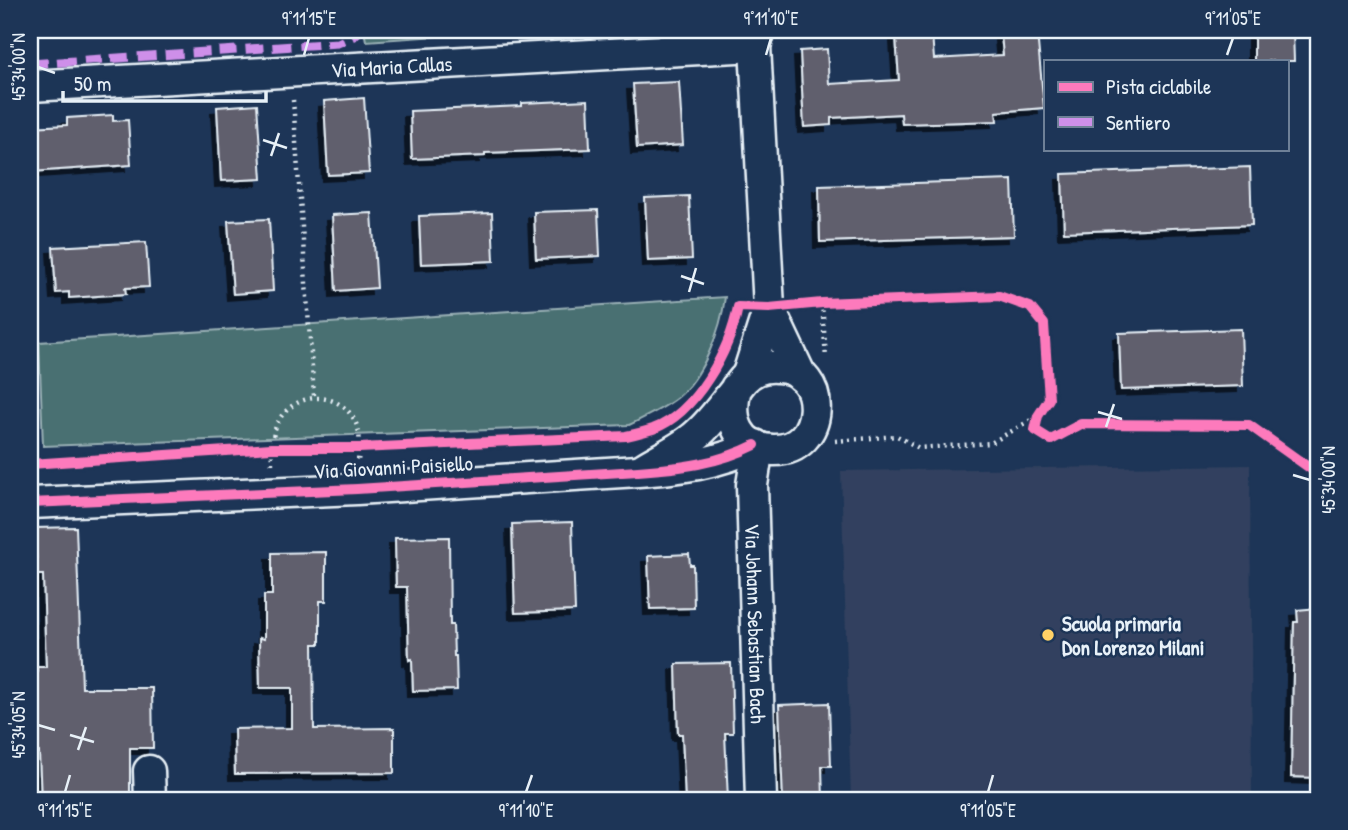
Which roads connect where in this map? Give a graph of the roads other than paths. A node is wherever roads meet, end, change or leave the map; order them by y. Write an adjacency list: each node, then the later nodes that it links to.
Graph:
1 (757, 38): 2 (street, Via Maria Callas); 3 (street, Via Giovanni Paisiello)
2 (30, 86)
3 (769, 308): 4 (street, Via Giovanni Paisiello); 5 (street, Via Giovanni Paisiello)
4 (801, 376): 5 (street); 6 (street)
5 (742, 381): 6 (street); 7 (street, Via Giovanni Paisiello)
6 (757, 446): 7 (street, Via Giovanni Paisiello); 9 (street, Via Johann Sebastian Bach)
7 (638, 471): 8 (street, Via Giovanni Paisiello)
8 (30, 503)
9 (761, 800)

